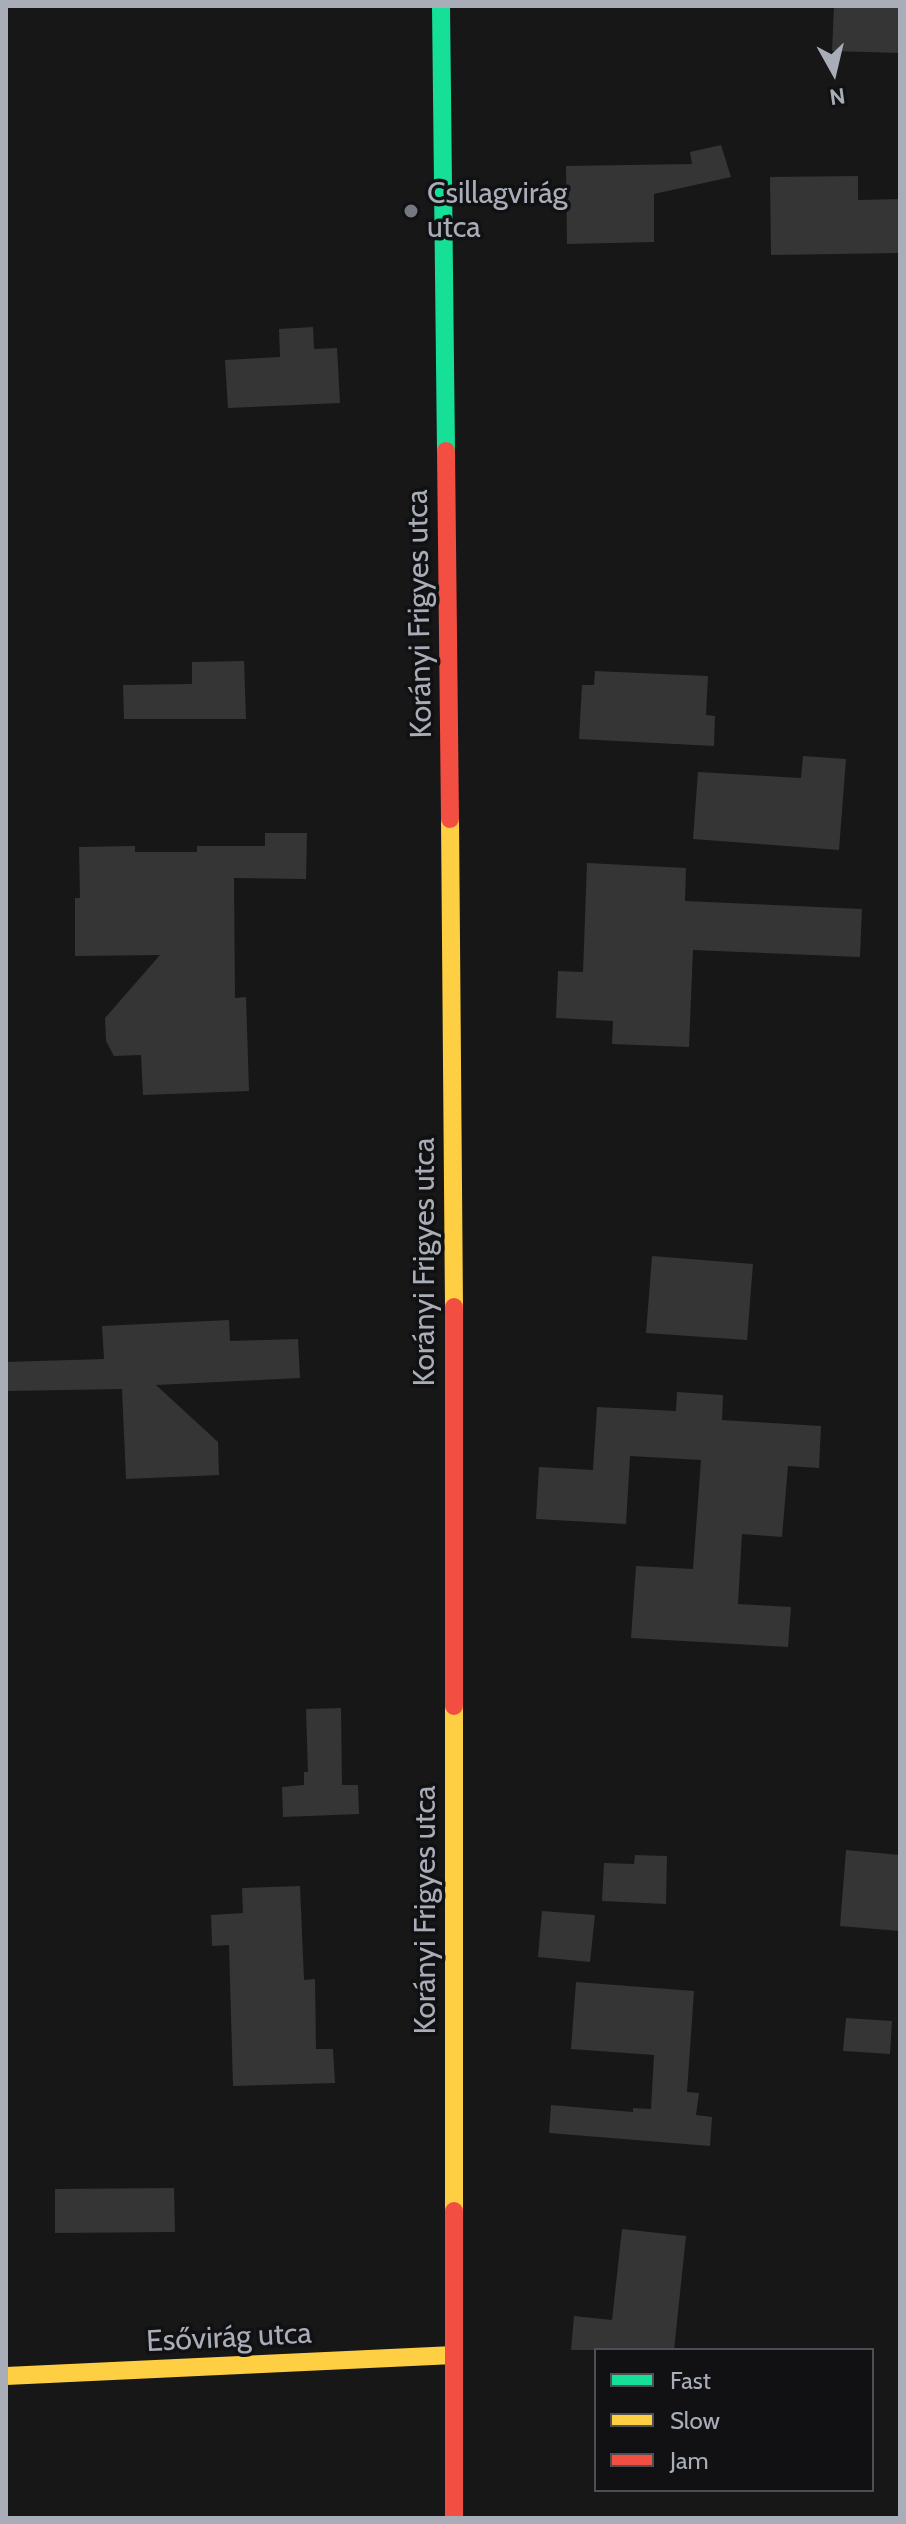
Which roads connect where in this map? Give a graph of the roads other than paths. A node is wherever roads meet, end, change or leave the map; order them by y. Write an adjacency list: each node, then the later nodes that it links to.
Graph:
1 (441, 6): 2 (street, Korányi Frigyes utca)
2 (454, 2355): 3 (street, Esővirág utca); 4 (street, Korányi Frigyes utca)
3 (6, 2376)
4 (454, 2518)

